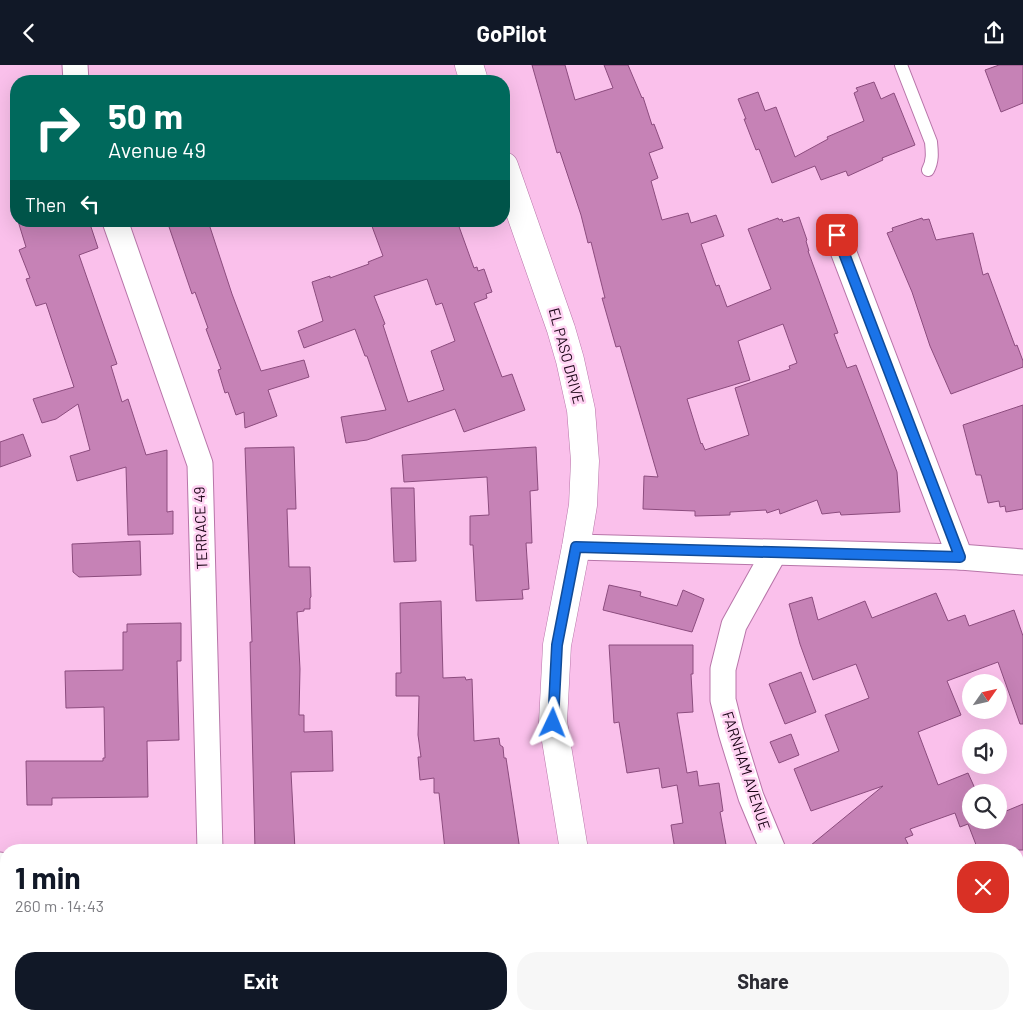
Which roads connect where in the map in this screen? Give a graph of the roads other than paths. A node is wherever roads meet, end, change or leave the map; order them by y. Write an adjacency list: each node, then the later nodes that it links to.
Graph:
1 (901, 65): 2 (lane)
2 (928, 170)
3 (510, 183): 6 (street, EL PASO DRIVE)
4 (117, 227): 10 (street, TERRACE 49)
5 (837, 235): 8 (street)
6 (576, 547): 7 (street); 11 (street, EL PASO DRIVE)
7 (774, 553): 8 (street); 12 (street, FARNHAM AVENUE)
8 (960, 557): 9 (street)
9 (1023, 562)
10 (210, 844)
11 (573, 844)
12 (770, 844)

